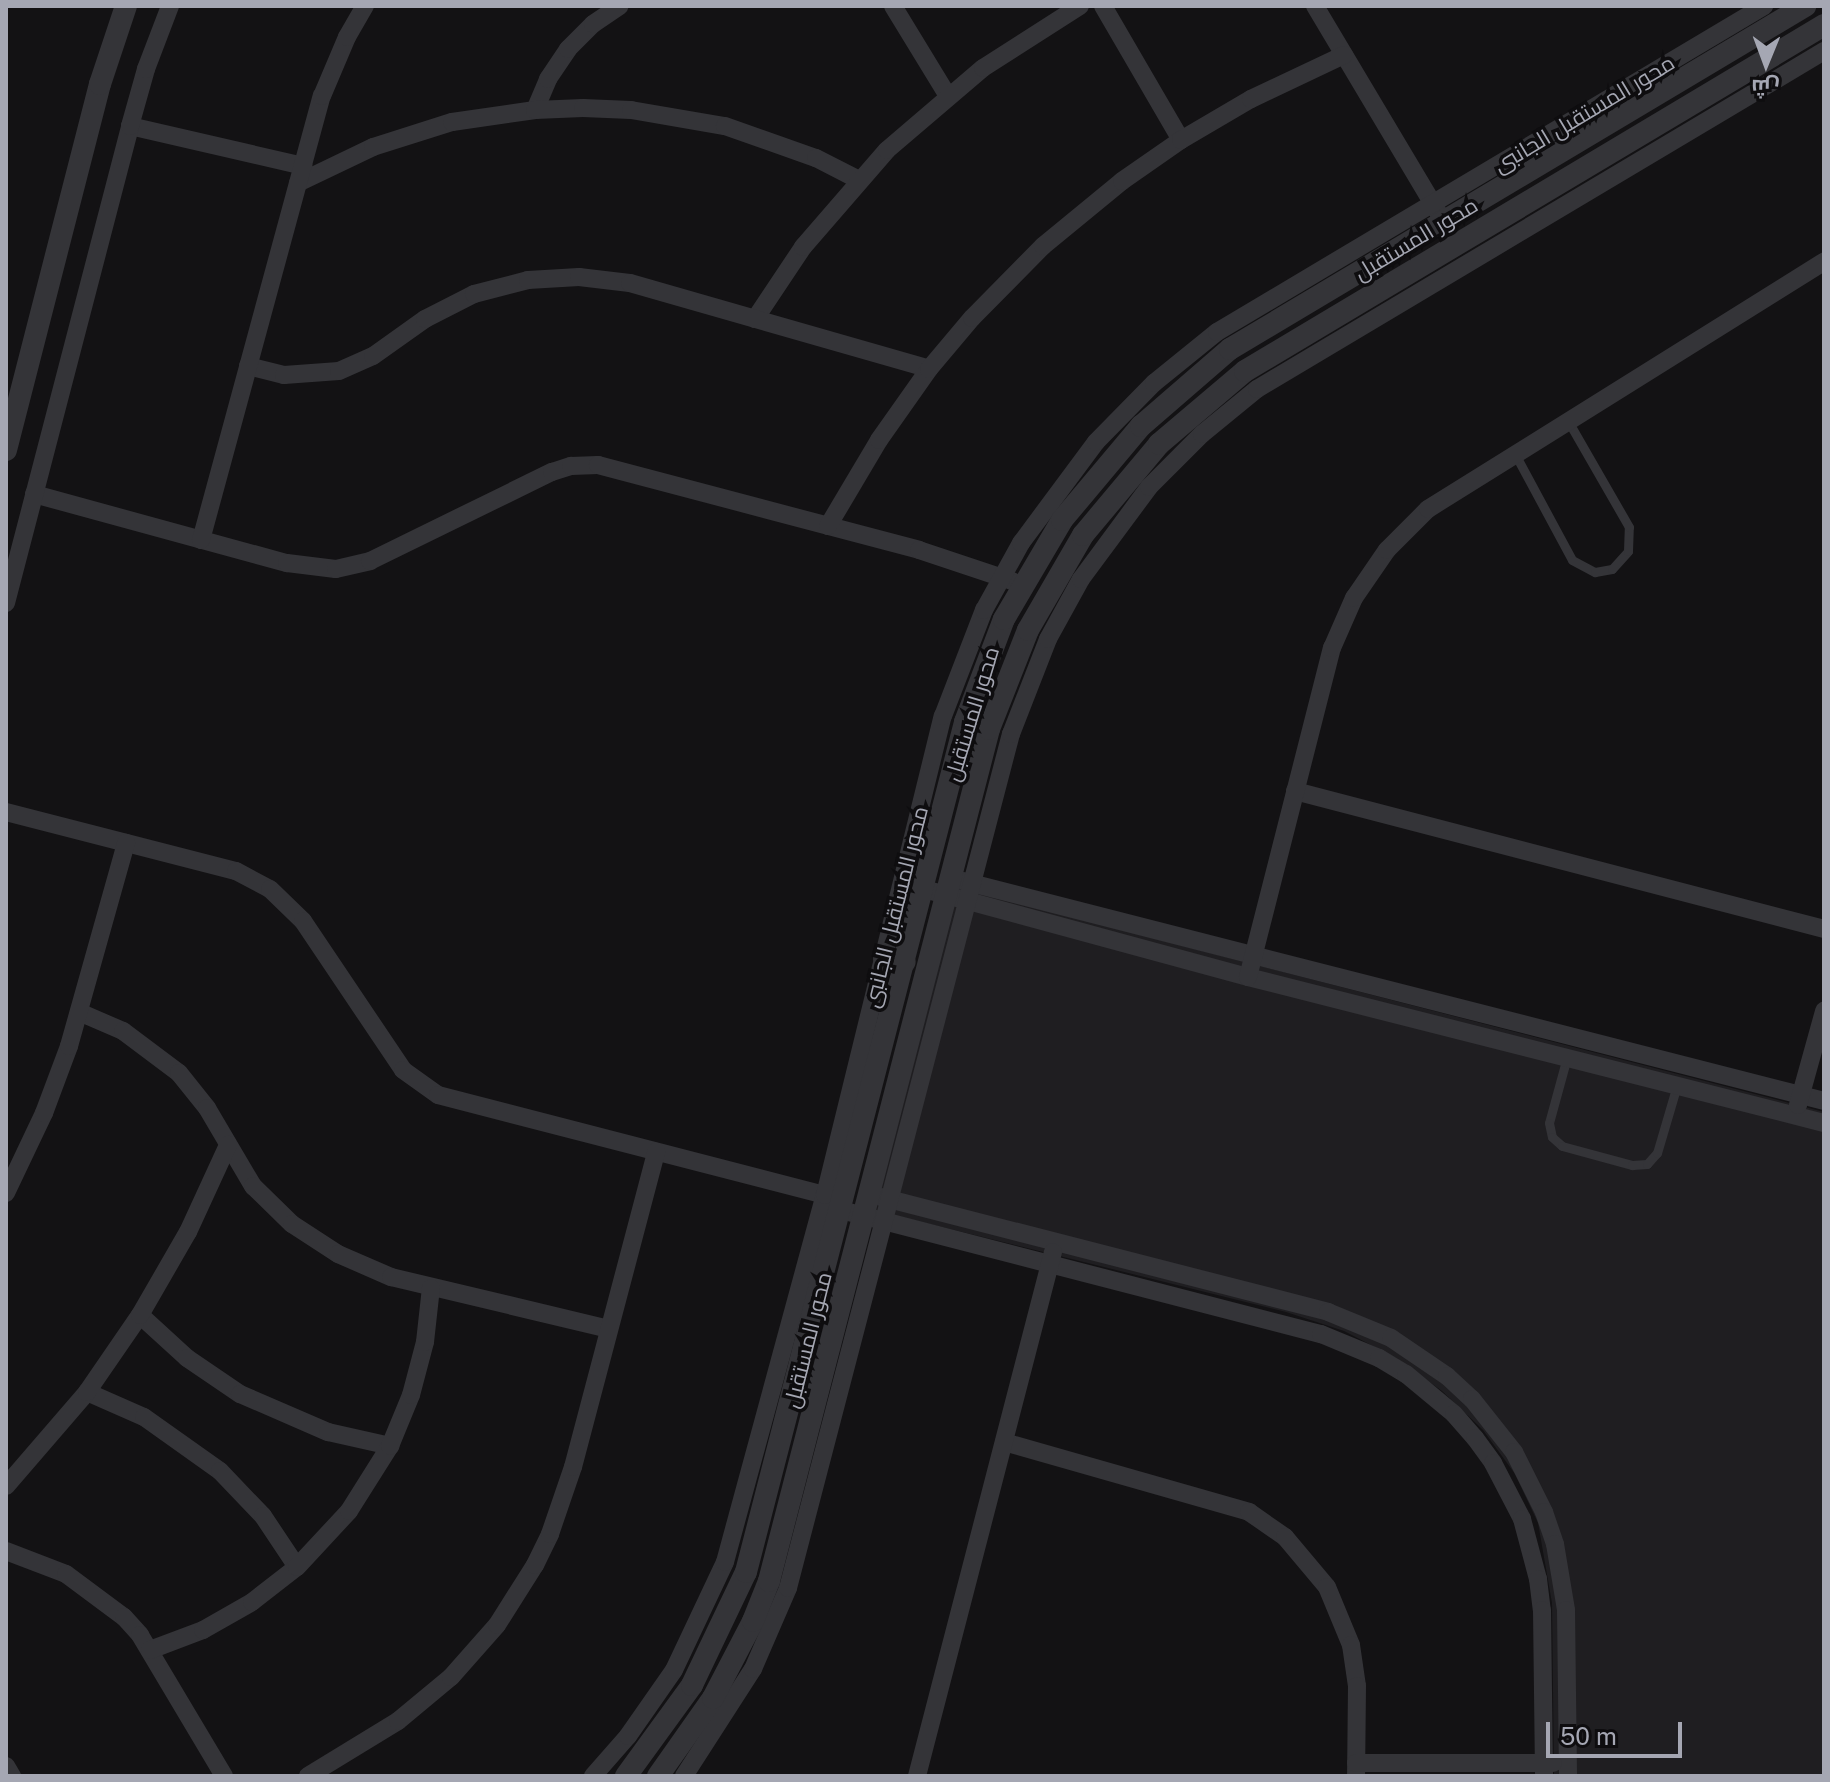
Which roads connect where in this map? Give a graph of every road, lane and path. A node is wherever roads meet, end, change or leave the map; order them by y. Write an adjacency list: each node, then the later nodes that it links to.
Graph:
1 (126, 6): 26 (street)
2 (170, 6): 16 (street)
3 (365, 6): 18 (street)
4 (620, 6): 15 (street)
5 (893, 6): 14 (street)
6 (1080, 6): 14 (street)
7 (1103, 6): 17 (street)
8 (1315, 6): 13 (street)
9 (1764, 6): 20 (street, محور المستقبل الجانبى)
10 (1805, 6): 20 (street, محور المستقبل)
11 (1824, 25): 37 (street, محور المستقبل)
12 (1824, 51): 37 (street)
13 (1344, 55): 17 (street); 20 (street)
14 (948, 96): 19 (street)
15 (535, 110): 18 (street); 19 (street)
16 (130, 126): 18 (street); 28 (street)
17 (1181, 140): 24 (street)
18 (300, 175): 23 (street)
19 (859, 180): 22 (street)
20 (1439, 213): 31 (street, محور المستقبل)
21 (1824, 262): 25 (street)
22 (755, 319): 23 (street); 24 (street)
23 (248, 366): 30 (street)
24 (929, 369): 29 (street)
25 (1568, 421): 27 (street); 27 (lane)
26 (6, 450)
27 (1515, 454): 33 (street)
28 (34, 494): 30 (street); 32 (street)
29 (828, 526): 30 (street); 31 (street)
30 (201, 540)
31 (1012, 581): 36 (street, محور المستقبل); 40 (street, محور المستقبل الجانبى)
32 (6, 603)
33 (1295, 791): 38 (street); 39 (street)
34 (6, 812): 35 (street)
35 (126, 843): 43 (street); 51 (street)
36 (926, 880): 37 (street); 40 (street, محور المستقبل)
37 (961, 890): 39 (street); 41 (street); 54 (street, محور المستقبل)
38 (1824, 929)
39 (1254, 955): 41 (street); 46 (street)
40 (894, 960): 53 (street, محور المستقبل)
41 (1248, 977): 44 (street)
42 (1824, 1011): 46 (street)
43 (79, 1012): 50 (street); 52 (street)
44 (1567, 1057): 45 (street); 45 (lane)
45 (1677, 1085): 48 (street)
46 (1801, 1095): 47 (street); 48 (street)
47 (1824, 1101)
48 (1795, 1116): 49 (street)
49 (1824, 1123)
50 (228, 1145): 57 (street); 58 (street)
51 (656, 1152): 53 (street); 59 (street)
52 (6, 1193)
53 (838, 1198): 54 (street); 74 (street); 75 (street, محور المستقبل)
54 (879, 1208): 55 (street); 56 (street); 76 (street, محور المستقبل); 77 (street)
55 (1056, 1242): 56 (street); 70 (street)
56 (1050, 1264): 61 (street); 69 (street)
57 (431, 1288): 59 (street); 62 (street)
58 (140, 1315): 60 (street); 62 (street)
59 (609, 1329): 73 (street)
60 (87, 1392): 63 (street); 65 (street)
61 (1004, 1442): 68 (street); 78 (street)
62 (390, 1446): 65 (street)
63 (6, 1486)
64 (6, 1551): 66 (street)
65 (297, 1567): 66 (street)
66 (150, 1650): 72 (street)
67 (6, 1766): 71 (street)
68 (1356, 1770): 69 (street)
69 (1544, 1770): 70 (street)
70 (1568, 1770)
71 (12, 1776)
72 (224, 1776)
73 (308, 1776)
74 (593, 1776)
75 (626, 1776)
76 (658, 1776)
77 (684, 1776)
78 (917, 1776)

